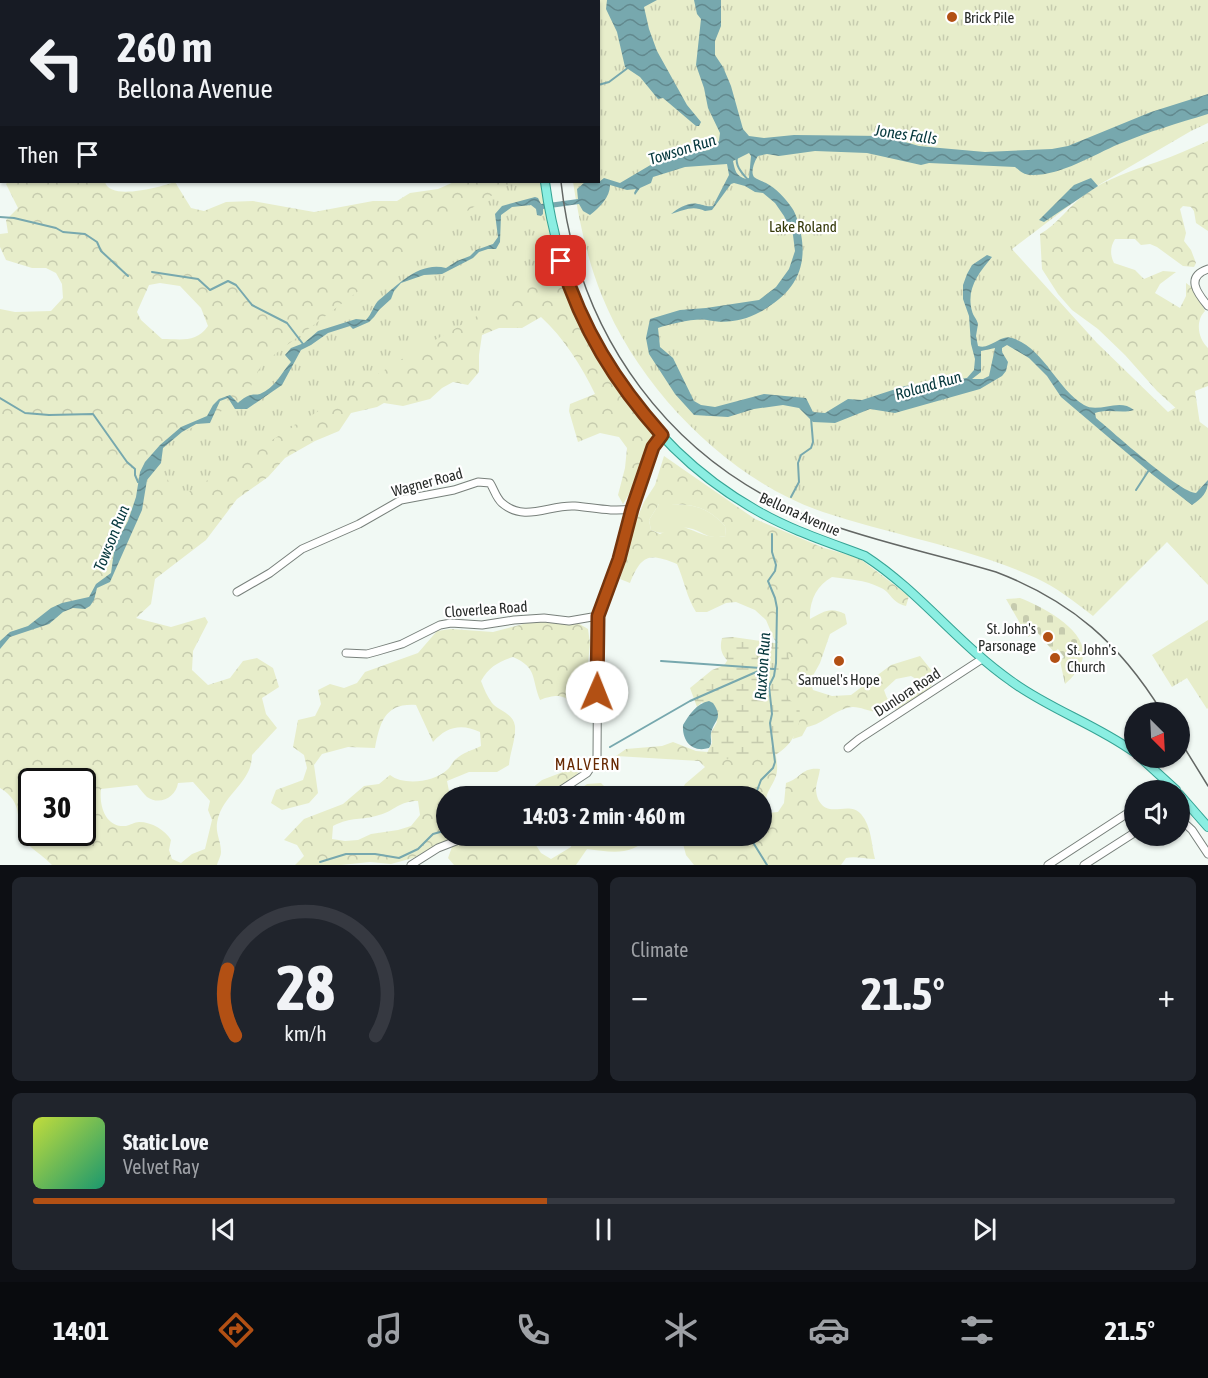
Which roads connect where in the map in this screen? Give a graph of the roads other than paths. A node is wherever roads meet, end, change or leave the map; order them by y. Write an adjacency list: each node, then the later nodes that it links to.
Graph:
1 (545, 183): 4 (main road, Bellona Avenue)
2 (1208, 269): 3 (street)
3 (1208, 306)
4 (662, 435): 5 (street); 9 (main road, Bellona Avenue)
5 (632, 509): 6 (street, Wagner Road); 7 (street)
6 (237, 592)
7 (598, 616): 8 (street, Cloverlea Road); 14 (street)
8 (346, 653)
9 (982, 659): 10 (main road, Bellona Avenue); 11 (street, Dunlora Road)
10 (1124, 745)
11 (848, 748)
12 (1152, 768): 13 (main road)
13 (1164, 780)
14 (567, 786)
15 (1190, 807): 17 (main road)
16 (1124, 816): 23 (street)
17 (1208, 827)
18 (1190, 828): 21 (street)
19 (1124, 839): 24 (street)
20 (443, 846): 22 (street)
21 (1208, 854)
22 (411, 865)
23 (1048, 865)
24 (1084, 865)

